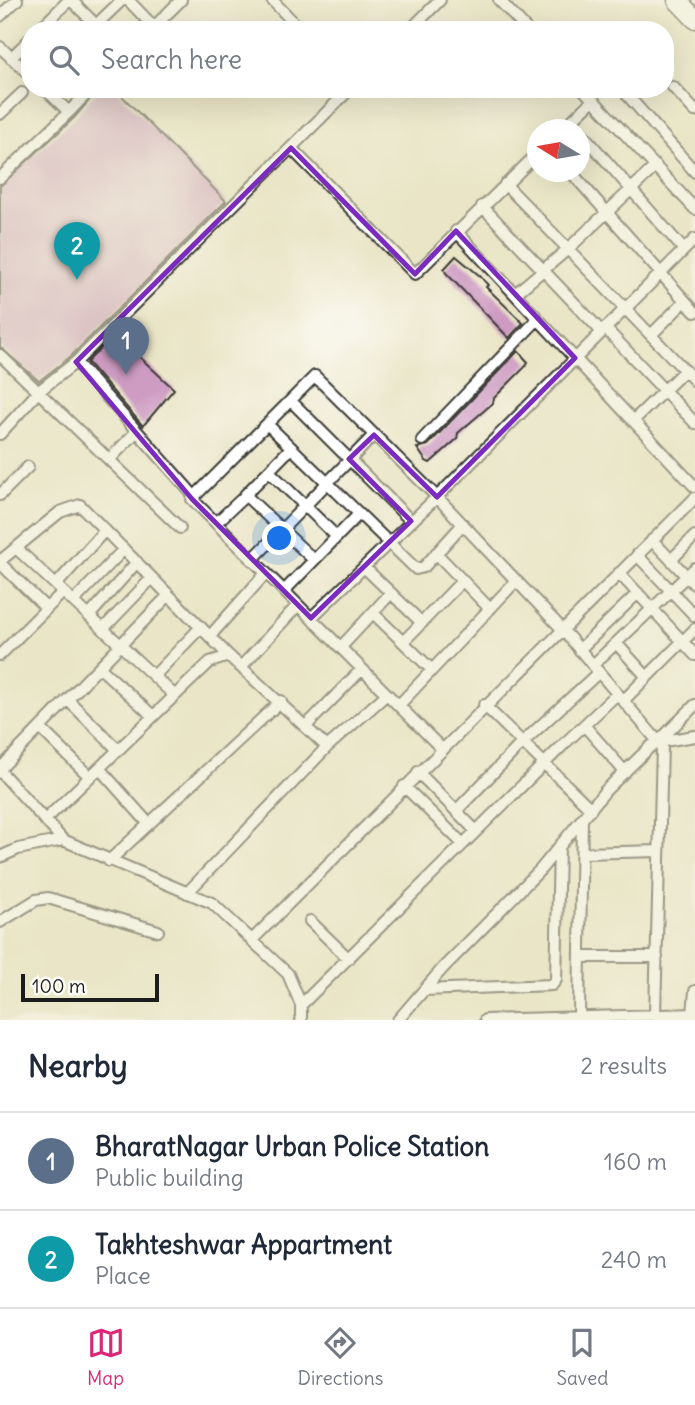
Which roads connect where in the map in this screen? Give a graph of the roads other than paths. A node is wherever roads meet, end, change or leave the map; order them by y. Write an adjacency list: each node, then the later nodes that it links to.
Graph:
1 (70, 0): 12 (street); 13 (street)
2 (122, 0): 14 (street)
3 (128, 0): 15 (street)
4 (181, 0): 16 (street)
5 (272, 0): 17 (street)
6 (440, 0): 18 (street)
7 (499, 0): 19 (street)
8 (677, 0): 11 (main road)
9 (15, 1): 10 (street)
10 (0, 16)
11 (695, 19)
12 (48, 21)
13 (88, 21)
14 (101, 21)
15 (147, 21)
16 (160, 21)
17 (292, 21)
18 (419, 21)
19 (519, 21)
20 (0, 47): 22 (street)
21 (21, 48): 22 (street)
22 (11, 58): 23 (street)
23 (21, 67)
24 (674, 88): 31 (street)
25 (21, 94): 33 (street)
26 (54, 98): 32 (street)
27 (83, 98): 32 (street)
28 (341, 98): 36 (street)
29 (630, 98): 39 (street)
30 (593, 100): 34 (street); 38 (street)
31 (695, 111)
32 (69, 112): 40 (street)
33 (0, 114)
34 (579, 119)
35 (590, 146): 43 (street)
36 (291, 148): 47 (street); 61 (street)
37 (527, 163): 42 (street)
38 (656, 166): 43 (street); 45 (street)
39 (695, 172)
40 (0, 178)
41 (580, 182): 46 (street)
42 (505, 184): 44 (street); 49 (street)
43 (631, 189): 46 (street); 48 (street)
44 (482, 206): 47 (street); 50 (street)
45 (695, 209)
46 (606, 213): 49 (street); 51 (street)
47 (456, 231): 52 (street)
48 (690, 248): 51 (street)
49 (568, 249): 50 (street); 54 (street)
50 (544, 270): 52 (street); 57 (street)
51 (661, 273): 53 (street); 54 (street)
52 (515, 294): 56 (street)
53 (685, 302): 55 (street); 58 (street)
54 (625, 309): 57 (street); 58 (street)
55 (695, 312)
56 (538, 319): 60 (street); 72 (street)
57 (603, 330): 60 (street); 63 (street)
58 (651, 335): 62 (street)
59 (0, 355): 64 (street)
60 (575, 358): 66 (street); 83 (street)
61 (76, 362): 64 (street); 69 (street)
62 (691, 375): 63 (street)
63 (664, 390): 66 (street); 67 (street)
64 (39, 391): 70 (street); 74 (street)
65 (291, 401): 68 (street); 71 (street); 75 (street)
66 (633, 421): 79 (street)
67 (695, 423)
68 (267, 424): 73 (street); 82 (street)
69 (137, 431): 74 (street); 82 (street)
70 (0, 434)
71 (374, 435): 75 (street); 83 (street)
72 (422, 440)
73 (291, 448): 77 (street); 78 (street)
74 (109, 460): 90 (street)
75 (349, 460): 78 (street); 87 (street)
76 (28, 467): 80 (street)
77 (269, 471): 81 (street); 85 (street)
78 (326, 482): 85 (street); 86 (street)
79 (695, 487)
80 (0, 495)
81 (246, 495): 88 (street); 91 (street)
82 (195, 497): 88 (street)
83 (437, 497): 87 (street); 89 (street)
84 (695, 498): 95 (street)
85 (304, 505): 91 (street); 94 (street)
86 (359, 514): 94 (street); 96 (street)
87 (411, 522): 96 (street)
88 (216, 523): 101 (street)
89 (463, 524): 99 (street); 112 (street)
90 (180, 528)
91 (282, 529): 101 (street); 102 (street)
92 (105, 530): 97 (street); 98 (street); 113 (street)
93 (695, 536): 103 (street)
94 (337, 537): 102 (street)
95 (652, 540): 100 (street); 103 (street)
96 (388, 543): 99 (street); 106 (street)
97 (16, 548): 104 (street); 113 (street)
98 (124, 549): 105 (street); 119 (street)
99 (436, 553): 111 (street)
100 (637, 555): 108 (street); 115 (street)
101 (252, 559): 107 (street)
102 (314, 560): 114 (street)
103 (671, 560): 109 (street)
104 (0, 562): 121 (street)
105 (137, 562): 110 (street); 125 (street)
106 (364, 567): 116 (street); 127 (street)
107 (266, 573): 114 (street); 133 (street)
108 (619, 573): 117 (street); 131 (street)
109 (692, 576): 115 (street)
110 (152, 578): 118 (street); 130 (street)
111 (463, 580): 122 (street); 128 (street)
112 (516, 581): 122 (street); 131 (street)
113 (60, 588): 119 (street); 121 (street)
114 (284, 591): 120 (street)
115 (671, 591): 123 (street); 126 (street)
116 (391, 593): 124 (street); 128 (street)
117 (638, 593): 123 (street); 141 (street)
118 (169, 595): 129 (street); 138 (street)
119 (74, 601): 125 (street)
120 (298, 605): 127 (street); 146 (street)
121 (46, 608): 139 (street)
122 (490, 609): 149 (street)
123 (652, 609): 135 (street); 137 (street)
124 (373, 613): 136 (street); 140 (street)
125 (89, 615): 130 (street)
126 (695, 616)
127 (311, 618): 140 (street)
128 (422, 623): 136 (street)
129 (201, 627): 133 (street); 150 (street)
130 (103, 629): 138 (street)
131 (562, 629): 141 (street); 158 (street)
132 (695, 629): 135 (street)
133 (210, 636): 144 (street)
134 (0, 637): 139 (street)
135 (682, 641): 143 (street); 151 (street)
136 (403, 642): 149 (street)
137 (616, 643): 148 (street); 151 (street)
138 (121, 645): 145 (street); 150 (street)
139 (9, 646): 142 (street)
140 (341, 647): 147 (street)
141 (579, 650): 148 (street)
142 (0, 655)
143 (695, 655)
144 (229, 656): 146 (street); 153 (street)
145 (99, 667): 155 (street); 160 (street)
146 (241, 667): 156 (street)
147 (362, 669): 152 (street); 162 (street)
148 (596, 669): 154 (street); 166 (street)
149 (432, 670): 157 (street)
150 (154, 676): 153 (street)
151 (647, 677): 154 (street)
152 (387, 694): 157 (street); 167 (street)
153 (174, 695): 160 (street)
154 (620, 698): 161 (street); 165 (street)
155 (68, 700): 163 (street); 169 (street)
156 (281, 701): 162 (street); 181 (street)
157 (399, 705): 168 (street)
158 (484, 705): 166 (street); 168 (street)
159 (695, 705): 165 (street)
160 (153, 716): 169 (street)
161 (583, 725): 170 (street); 174 (street)
162 (306, 726): 167 (street)
163 (40, 728): 172 (street); 175 (street)
164 (695, 736): 165 (street)
165 (658, 742): 174 (street); 186 (street)
166 (522, 743): 170 (street); 178 (street)
167 (327, 747): 190 (street)
168 (441, 748): 173 (street)
169 (118, 750): 171 (street)
170 (544, 763): 177 (street); 182 (street)
171 (99, 768): 175 (street); 181 (street)
172 (0, 770): 179 (street)
173 (418, 772): 176 (street); 178 (street)
174 (625, 772): 177 (street)
175 (90, 777): 179 (street)
176 (404, 786): 184 (street); 194 (street)
177 (591, 809): 180 (street)
178 (456, 811): 182 (street)
179 (46, 819): 183 (street)
180 (582, 819): 185 (street); 187 (street)
181 (149, 824): 189 (street)
182 (476, 831): 184 (street)
183 (63, 840): 188 (street); 189 (street)
184 (463, 844): 197 (street)
185 (559, 848): 198 (street); 198 (street)
186 (659, 851): 187 (street); 196 (street)
187 (582, 853): 195 (street)
188 (0, 858)
189 (108, 861): 190 (street)
190 (187, 893): 194 (street)
191 (310, 921): 197 (street)
192 (0, 922): 193 (street)
193 (158, 931)
194 (252, 940): 200 (street)
195 (580, 957): 196 (street); 203 (street)
196 (657, 957): 201 (street)
197 (348, 958): 200 (street)
198 (424, 990): 205 (street)
199 (695, 991): 202 (street)
200 (302, 1004): 204 (street)
201 (655, 1014): 202 (street); 203 (street)
202 (694, 1014)
203 (579, 1016): 206 (street)
204 (301, 1020)
205 (398, 1020)
206 (485, 1020)

